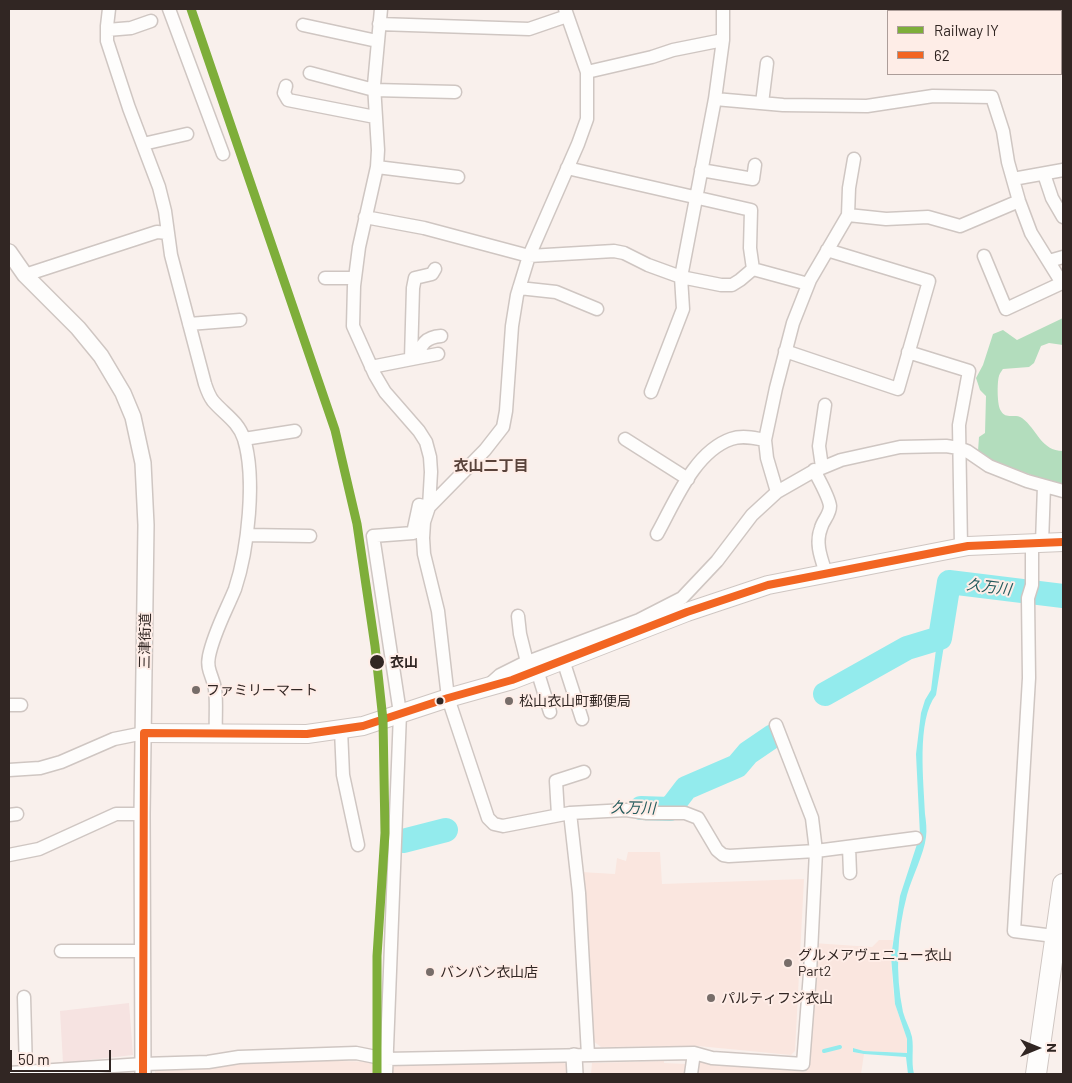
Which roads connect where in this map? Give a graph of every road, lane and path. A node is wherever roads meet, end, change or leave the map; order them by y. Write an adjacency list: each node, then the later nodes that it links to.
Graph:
1 (109, 9): 9 (street)
2 (169, 9): 23 (street)
3 (381, 9): 7 (street)
4 (723, 9): 11 (street)
5 (566, 12): 7 (street); 13 (street)
6 (151, 21): 9 (street)
7 (379, 24): 10 (street)
8 (303, 25): 10 (street)
9 (106, 30): 22 (street)
10 (377, 40): 16 (street)
11 (723, 40): 13 (street); 18 (street)
12 (767, 63): 19 (street)
13 (587, 72): 27 (street)
14 (310, 73): 16 (street)
15 (286, 86): 20 (street)
16 (374, 90): 17 (street); 20 (street)
17 (455, 92)
18 (715, 99): 19 (street); 28 (street)
19 (762, 103): 32 (street)
20 (375, 117): 26 (street)
21 (187, 134): 22 (street)
22 (143, 144): 38 (street)
23 (223, 154)
24 (854, 159): 35 (street)
25 (755, 165): 28 (street)
26 (377, 167): 31 (street); 36 (street)
27 (567, 168): 33 (street); 41 (street)
28 (702, 170): 33 (street)
29 (1063, 170): 30 (street)
30 (1044, 174): 32 (street); 37 (street)
31 (458, 177)
32 (1013, 179): 34 (street)
33 (696, 197): 46 (street); 48 (street)
34 (1019, 201): 35 (street); 44 (street)
35 (848, 215): 39 (street)
36 (365, 217): 41 (street); 50 (street)
37 (1063, 218)
38 (168, 233): 47 (street); 55 (street)
39 (827, 250): 51 (street); 58 (street)
40 (10, 256): 47 (street, 三津街道)
41 (530, 256): 48 (street); 52 (street)
42 (984, 256): 44 (street)
43 (1063, 257): 44 (street)
44 (1048, 261)
45 (435, 269): 60 (street)
46 (753, 269): 48 (street); 51 (street)
47 (25, 275): 91 (street, 三津街道)
48 (682, 277): 62 (street)
49 (325, 278): 50 (street)
50 (355, 278): 61 (street)
51 (808, 284): 57 (street)
52 (519, 288): 53 (street); 74 (street)
53 (597, 308)
54 (240, 320): 55 (street)
55 (189, 324): 65 (street)
56 (441, 336): 60 (street)
57 (785, 351): 58 (street); 67 (street)
58 (908, 352): 68 (street)
59 (438, 354): 60 (street)
60 (414, 358): 61 (street)
61 (372, 367): 74 (street)
62 (651, 392)
63 (825, 405): 69 (street)
64 (295, 431): 65 (street)
65 (244, 439): 76 (street)
66 (625, 439): 70 (street)
67 (766, 440): 70 (street); 73 (street)
68 (958, 448): 69 (street); 71 (street); 80 (street)
69 (818, 469): 73 (street); 81 (street)
70 (688, 479): 75 (street)
71 (1044, 486): 72 (street); 79 (street)
72 (1063, 491)
73 (777, 492): 84 (street)
74 (429, 507): 85 (street); 87 (street)
75 (657, 534)
76 (247, 535): 77 (street); 92 (street)
77 (310, 536)
78 (1063, 542): 79 (main road)
79 (1037, 543): 80 (main road); 104 (street)
80 (961, 547): 81 (main road)
81 (826, 573): 83 (main road)
82 (518, 616): 84 (street)
83 (563, 660): 84 (main road); 88 (street)
84 (532, 666): 85 (main road); 86 (street)
85 (448, 698): 87 (main road); 96 (street)
86 (550, 712)
87 (400, 713): 90 (main road); 111 (street)
88 (582, 719)
89 (776, 725): 100 (street)
90 (341, 730): 92 (main road); 98 (street)
91 (144, 733): 92 (main road); 93 (street); 95 (street, 三津街道)
92 (216, 734)
93 (9, 770)
94 (584, 772): 96 (street)
95 (142, 814): 101 (street); 106 (street, 三津街道)
96 (564, 814): 100 (street); 110 (street)
97 (916, 838): 99 (street)
98 (358, 845)
99 (849, 847): 100 (street); 102 (street)
100 (816, 851): 109 (street)
101 (9, 855)
102 (850, 872)
103 (1063, 884): 104 (highway)
104 (1059, 937): 118 (highway)
105 (61, 951): 106 (street)
106 (143, 951): 112 (street, 三津街道)
107 (1063, 967): 119 (highway)
108 (24, 996): 113 (street)
109 (694, 1054): 110 (street); 117 (street)
110 (581, 1056): 111 (street); 116 (street)
111 (386, 1059): 112 (street); 115 (street)
112 (143, 1069): 113 (street)
113 (26, 1071): 114 (street)
114 (9, 1073)
115 (386, 1074)
116 (575, 1074)
117 (691, 1074)
118 (1036, 1074)
119 (1048, 1074)

